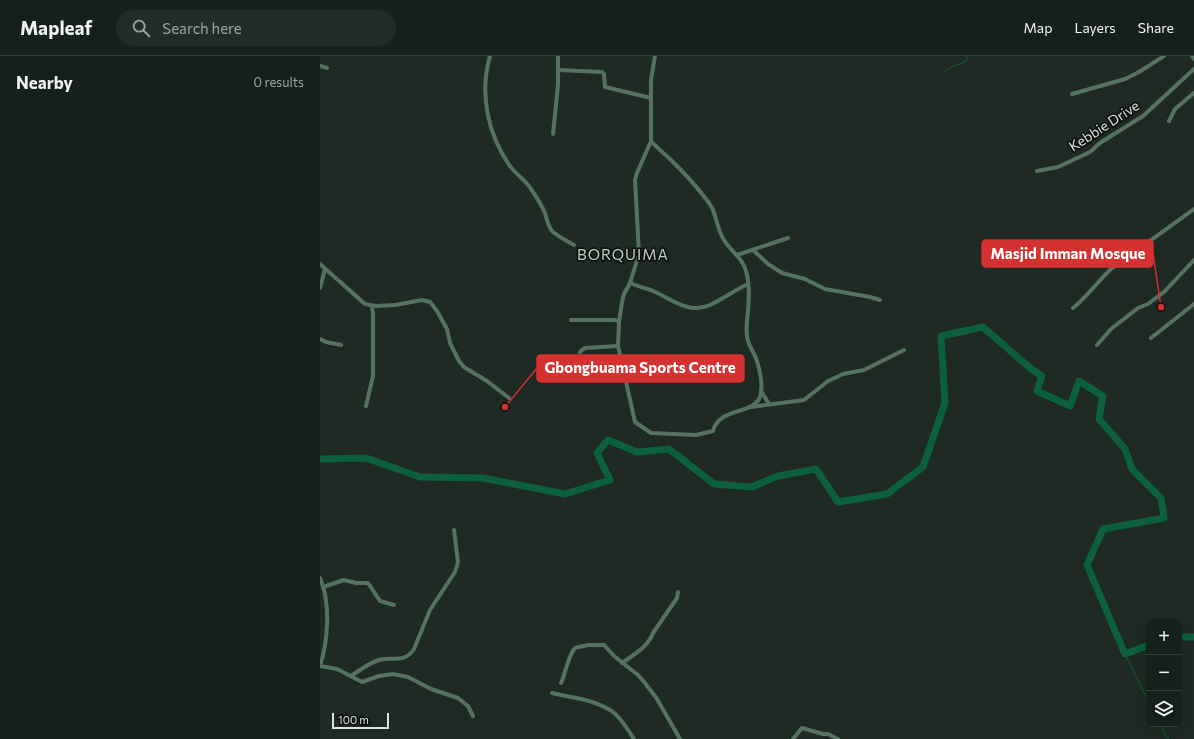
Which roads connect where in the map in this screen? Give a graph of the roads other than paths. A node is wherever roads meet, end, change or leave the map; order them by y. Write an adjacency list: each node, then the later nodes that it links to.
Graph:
1 (490, 56): 20 (street)
2 (558, 56): 10 (street)
3 (655, 56): 13 (street)
4 (1164, 56): 12 (street)
5 (1192, 56): 6 (street)
6 (1194, 59)
7 (320, 66): 8 (street)
8 (327, 68)
9 (1194, 69): 17 (street, Kebbie Drive)
10 (558, 70): 13 (street); 15 (street)
11 (1194, 93): 14 (street)
12 (1072, 94)
13 (651, 98): 16 (street)
14 (1168, 121)
15 (553, 134)
16 (651, 141): 22 (street); 26 (street)
17 (1037, 171)
18 (1194, 209): 32 (street)
19 (788, 238): 21 (street)
20 (574, 245)
21 (753, 250): 22 (street); 29 (street)
22 (737, 255): 27 (street)
23 (1194, 260): 38 (street)
24 (320, 264): 25 (street)
25 (325, 269): 28 (street); 31 (street)
26 (630, 283): 27 (street); 34 (street)
27 (748, 284): 42 (street)
28 (320, 288)
29 (880, 300)
30 (1194, 304): 35 (street)
31 (372, 306): 43 (street); 45 (street)
32 (1073, 308)
33 (571, 320): 34 (street)
34 (619, 322): 39 (street)
35 (1151, 338)
36 (320, 339): 37 (street)
37 (341, 345)
38 (1097, 345)
39 (618, 346): 41 (street); 46 (street)
40 (904, 350): 44 (street)
41 (580, 352)
42 (761, 391): 44 (street); 46 (street)
43 (509, 398)
44 (769, 404): 46 (street)
45 (366, 406)
46 (751, 407)
47 (454, 530): 54 (street)
48 (320, 578): 49 (street)
49 (323, 587): 51 (street); 53 (street)
50 (678, 592): 52 (street)
51 (394, 605)
52 (622, 663): 55 (street); 59 (street)
53 (320, 666): 54 (street)
54 (352, 676): 57 (street)
55 (561, 683)
56 (552, 693): 58 (street)
57 (473, 716)
58 (634, 739)
59 (680, 739)
60 (793, 739): 61 (street)
61 (838, 739)

